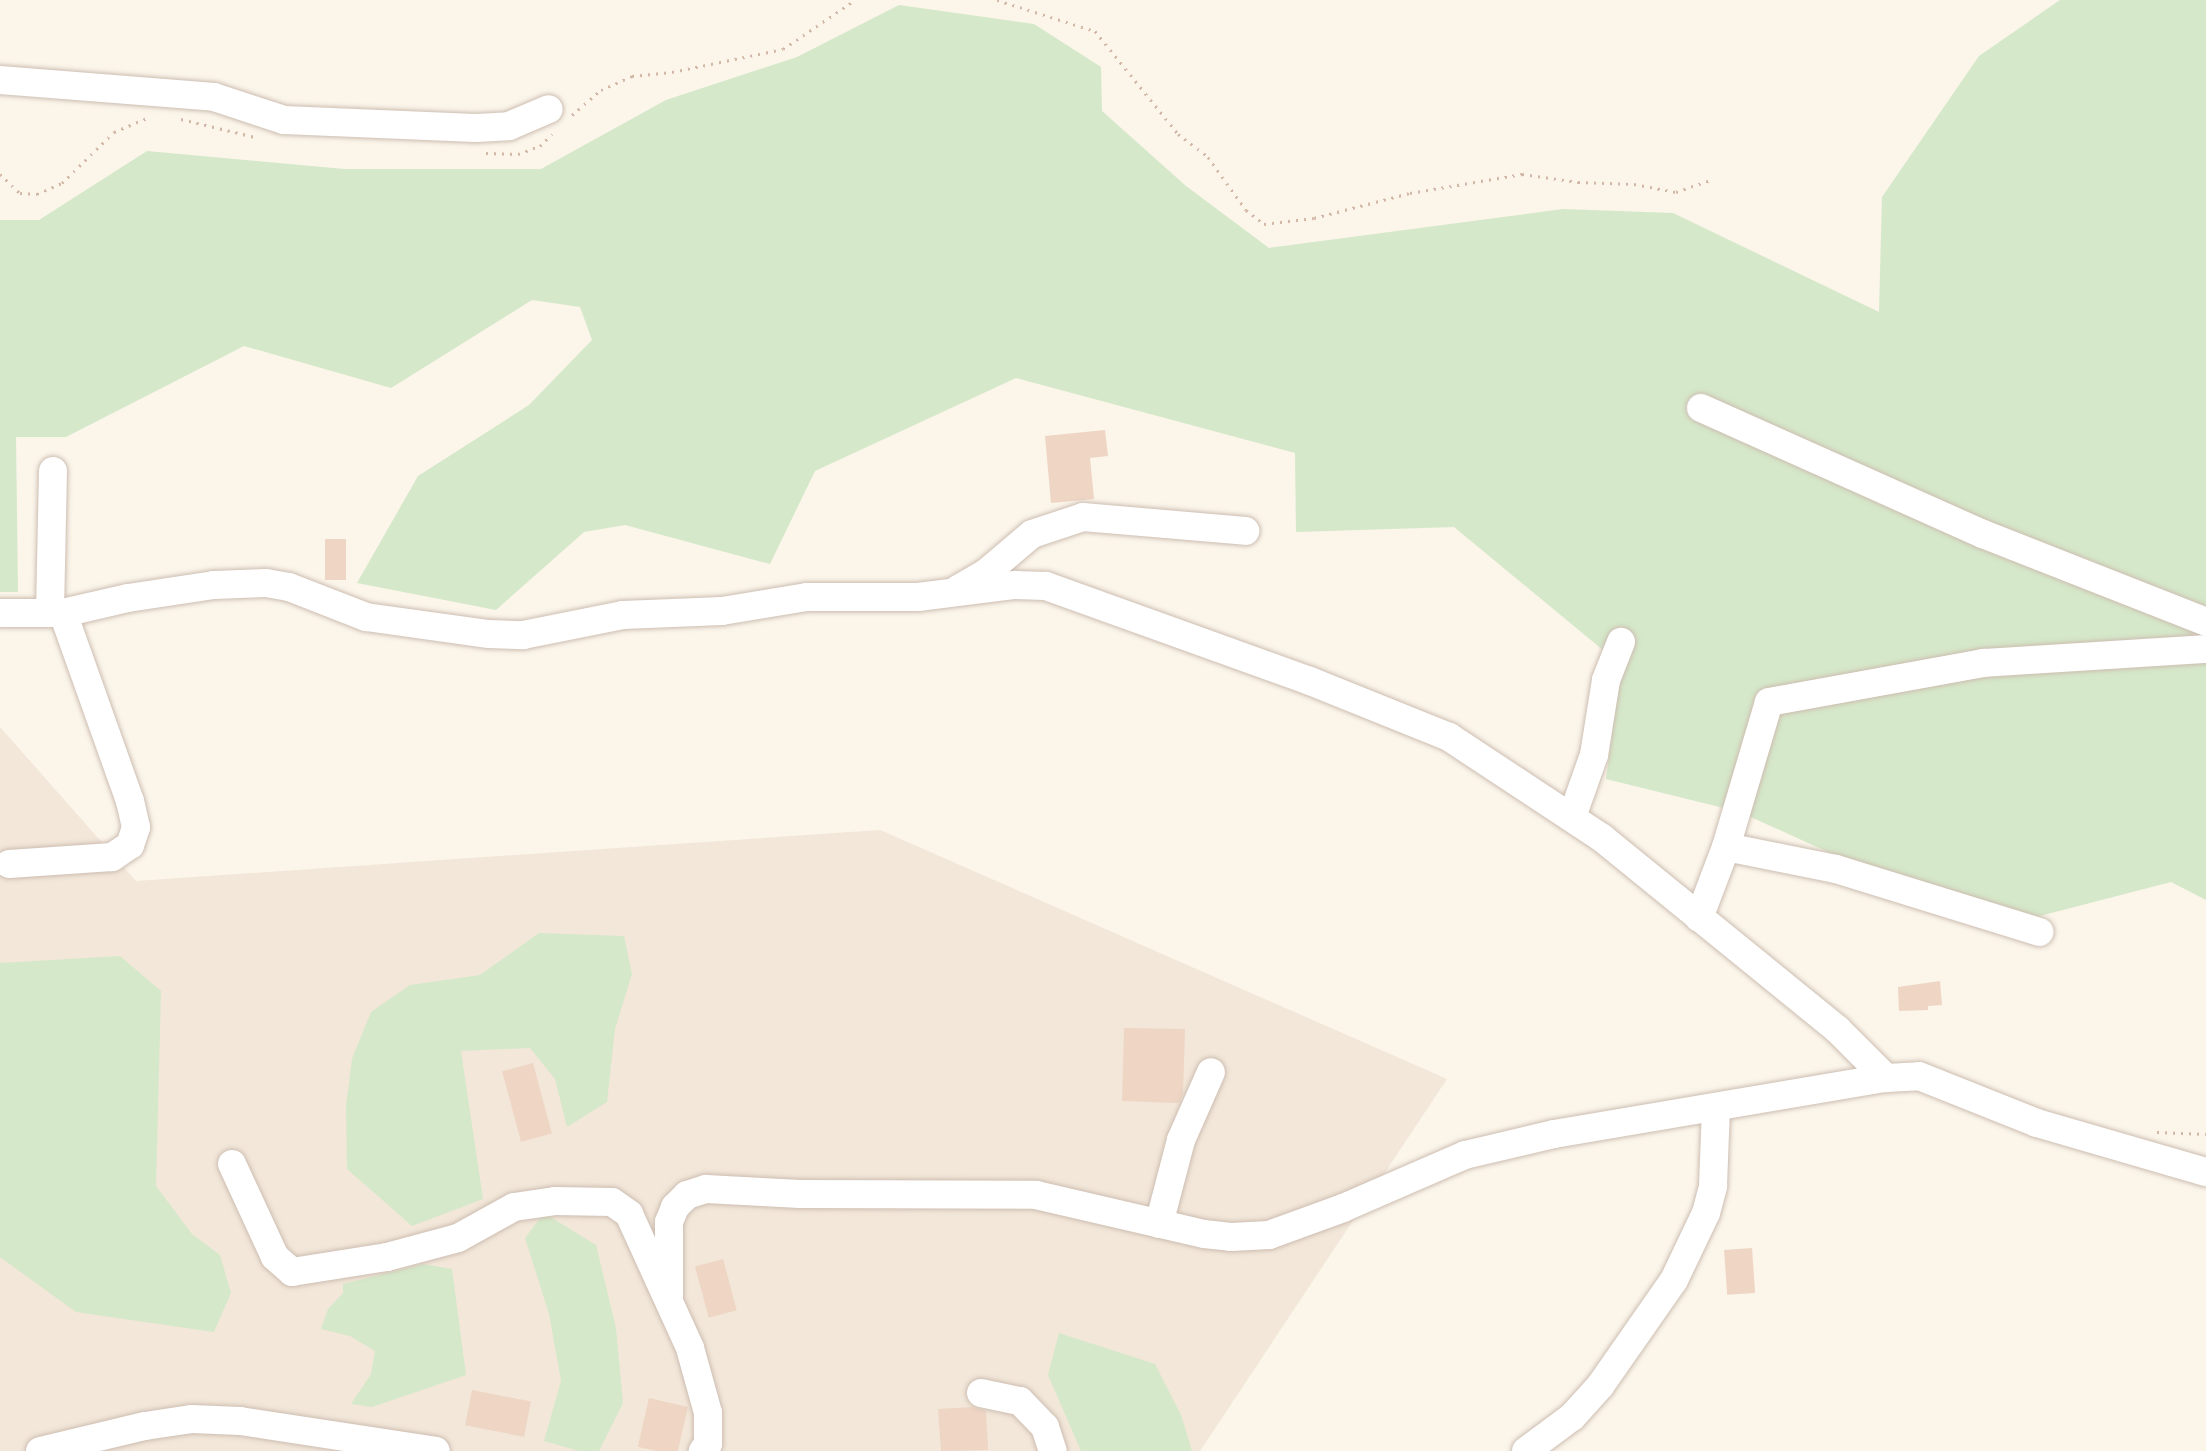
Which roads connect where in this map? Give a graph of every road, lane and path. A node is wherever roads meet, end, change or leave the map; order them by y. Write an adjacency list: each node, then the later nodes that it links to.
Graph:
1 (997, 0): 4 (path)
2 (0, 80): 3 (street)
3 (549, 109)
4 (1711, 180)
5 (1701, 408): 11 (street)
6 (53, 471): 10 (street)
7 (1245, 531): 8 (street)
8 (947, 595): 10 (street); 14 (street)
9 (0, 613): 10 (street)
10 (57, 613): 16 (street)
11 (2206, 622)
12 (1621, 642): 14 (street)
13 (2206, 649): 15 (street)
14 (1572, 817): 17 (street)
15 (1726, 847): 17 (street); 18 (street)
16 (9, 864)
17 (1699, 918): 20 (street)
18 (2039, 932)
19 (1211, 1072): 24 (street)
20 (1886, 1078): 21 (street); 23 (street)
21 (1716, 1109): 24 (street); 31 (street)
22 (232, 1164): 25 (street)
23 (2206, 1172)
24 (1159, 1224): 25 (street)
25 (669, 1300): 29 (street)
26 (981, 1393): 30 (street)
27 (40, 1451): 28 (street)
28 (436, 1451)
29 (703, 1451)
30 (1053, 1451)
31 (1526, 1451)

